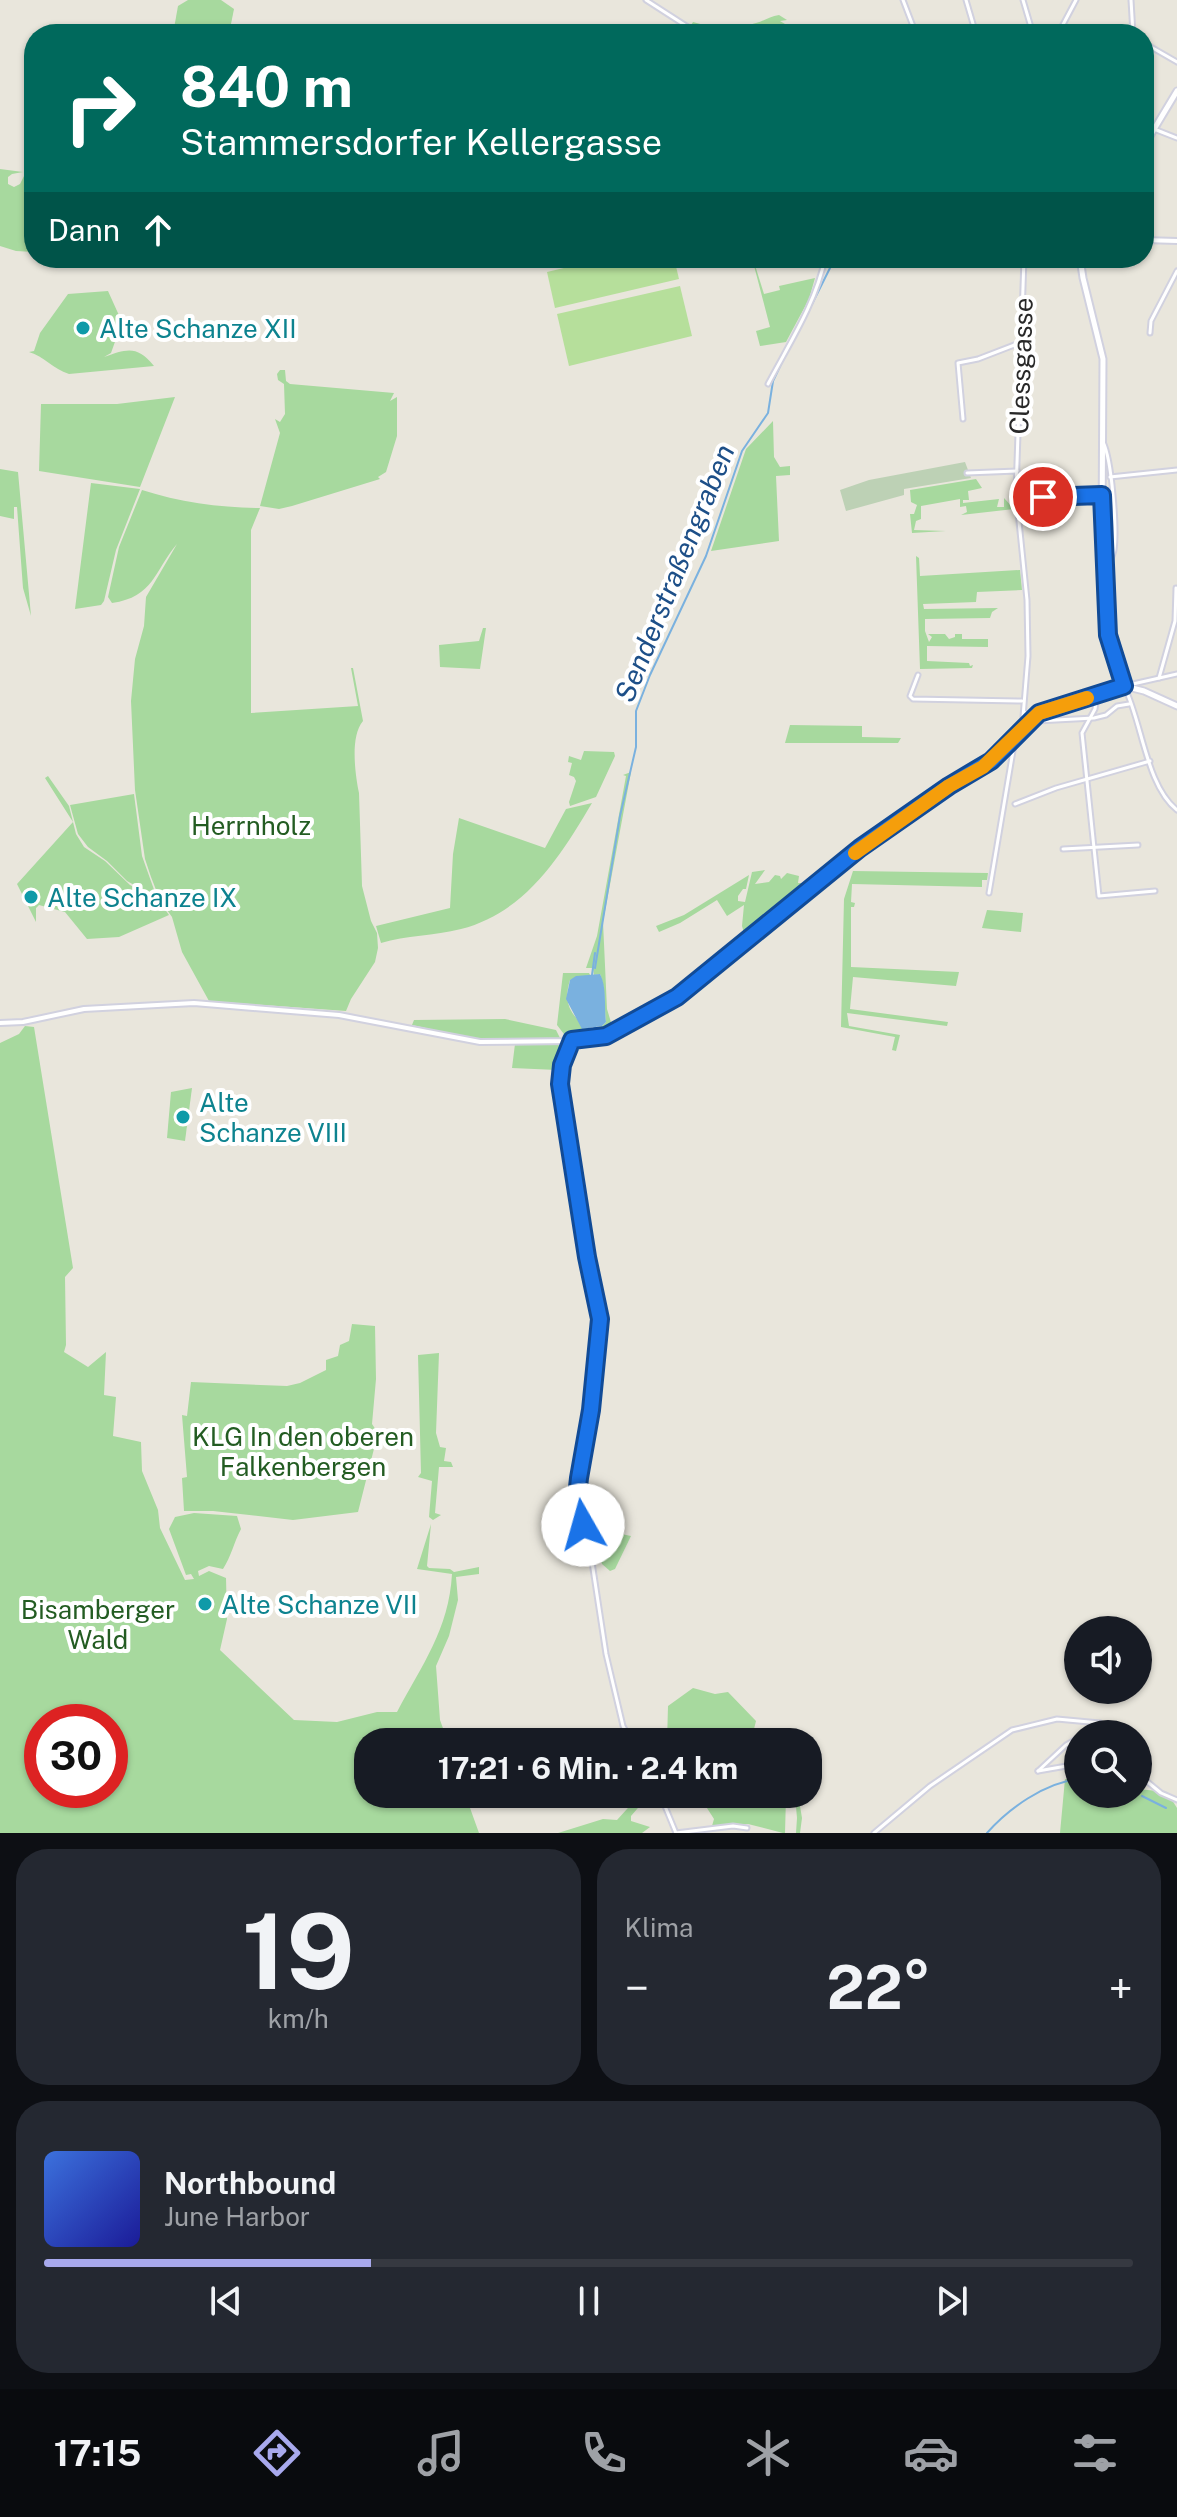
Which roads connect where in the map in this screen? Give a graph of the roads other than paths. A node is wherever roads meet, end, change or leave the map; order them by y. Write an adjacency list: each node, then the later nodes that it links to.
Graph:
1 (646, 0): 7 (street)
2 (903, 0): 8 (street)
3 (966, 0): 9 (street)
4 (1023, 0): 10 (street)
5 (1076, 0): 11 (street)
6 (1131, 0): 12 (street)
7 (683, 24)
8 (912, 24)
9 (973, 24)
10 (1030, 24)
11 (1063, 24)
12 (1132, 24)
13 (1154, 49): 14 (street)
14 (1177, 62)
15 (1177, 91): 16 (main road)
16 (1154, 129): 17 (street)
17 (1177, 138)
18 (1154, 240): 19 (street)
19 (1177, 241)
20 (822, 268): 26 (street)
21 (1024, 268): 25 (street, Clessgasse)
22 (1082, 268): 28 (main road)
23 (1177, 271): 24 (street)
24 (1150, 333)
25 (1022, 342): 27 (street); 30 (street, Clessgasse)
26 (768, 384)
27 (963, 419)
28 (1102, 439): 32 (street); 33 (main road)
29 (1177, 470): 32 (street)
30 (1017, 471): 31 (street); 44 (street, Clessgasse)
31 (967, 473)
32 (1110, 477): 35 (street)
33 (1102, 495): 34 (street); 35 (main road)
34 (1043, 497)
35 (1106, 575): 41 (main road)
36 (1176, 588): 39 (street)
37 (1177, 674): 39 (street)
38 (918, 675): 44 (street)
39 (1159, 679): 40 (street)
40 (1153, 681): 41 (street); 43 (street)
41 (1124, 686): 42 (street); 43 (main road); 45 (street)
42 (1097, 695): 48 (street); 49 (street)
43 (1154, 695): 46 (main road)
44 (1022, 701): 47 (street, Clessgasse)
45 (1131, 703): 49 (street); 52 (street)
46 (1177, 706)
47 (1024, 712): 48 (street); 50 (street, Clessgasse)
48 (1033, 718): 49 (street); 50 (street)
49 (1090, 718): 53 (street)
50 (1022, 729): 51 (street)
51 (1016, 736): 60 (street); 62 (street)
52 (1150, 761): 53 (street); 55 (street)
53 (1086, 780): 54 (street); 58 (street)
54 (1015, 804)
55 (1177, 810)
56 (1138, 845): 58 (street)
57 (1063, 849): 58 (street)
58 (1094, 849): 59 (street)
59 (1155, 891)
60 (989, 893)
61 (0, 1023): 62 (street)
62 (569, 1040): 64 (street)
63 (1068, 1720): 72 (street)
64 (624, 1728)
65 (1064, 1747): 66 (street)
66 (1064, 1766)
67 (1152, 1786): 68 (street)
68 (1177, 1800)
69 (666, 1808): 71 (street)
70 (747, 1828): 71 (street)
71 (676, 1833)
72 (874, 1833)

